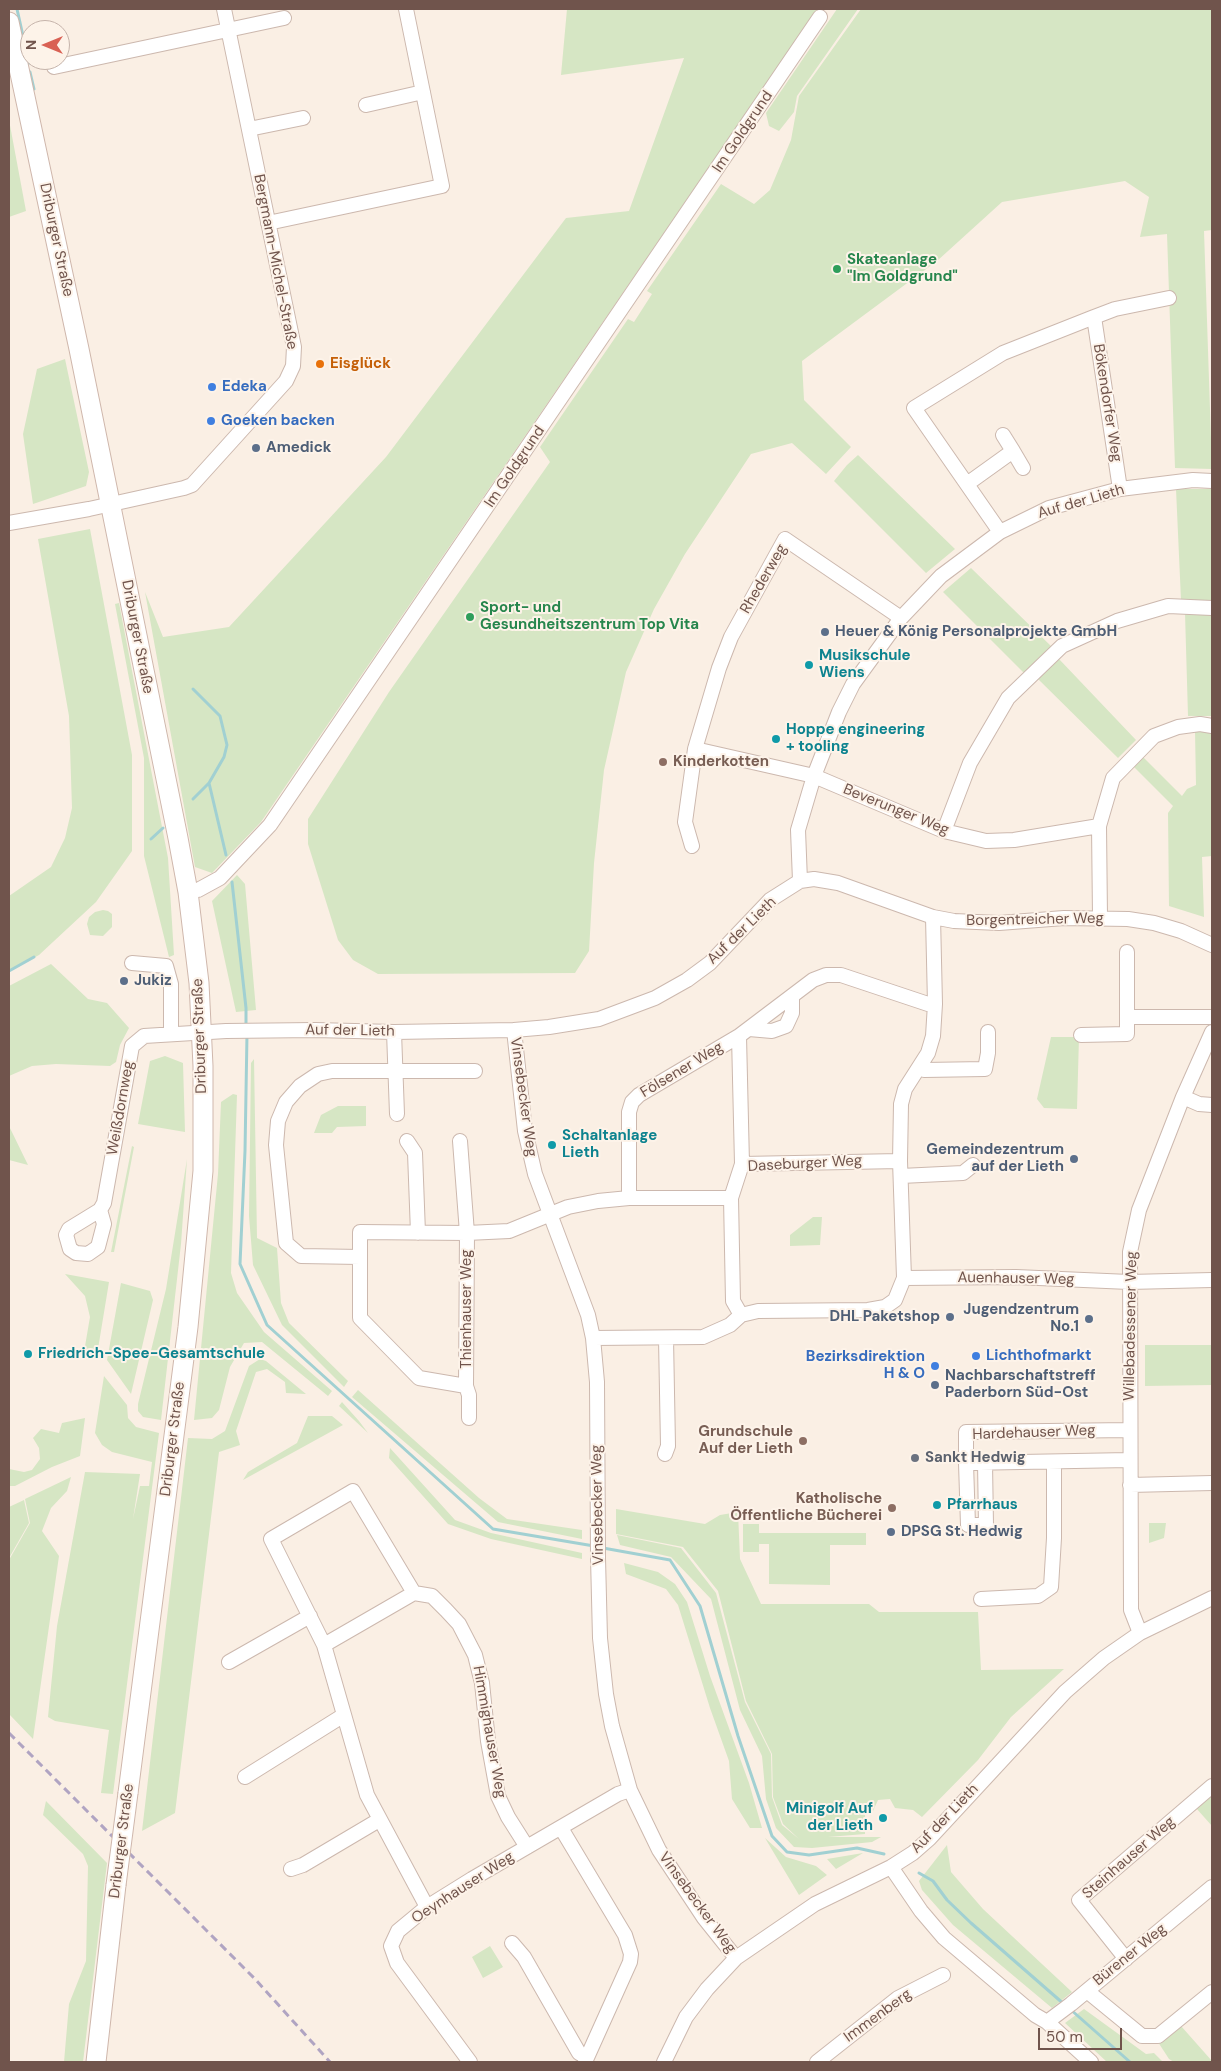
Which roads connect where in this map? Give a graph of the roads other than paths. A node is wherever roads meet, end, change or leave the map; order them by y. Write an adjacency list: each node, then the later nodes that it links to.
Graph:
1 (224, 9): 6 (street, Bergmann-Michel-Straße)
2 (406, 9): 8 (street)
3 (820, 17): 33 (street, Im Goldgrund)
4 (284, 18): 6 (street)
5 (9, 22): 21 (main road, Driburger Straße)
6 (228, 29): 7 (street); 11 (street, Bergmann-Michel-Straße)
7 (70, 64)
8 (423, 92): 9 (street); 12 (street)
9 (366, 105)
10 (303, 118): 11 (street)
11 (249, 129): 12 (street, Bergmann-Michel-Straße)
12 (268, 223): 21 (street, Bergmann-Michel-Straße)
13 (1168, 298): 14 (street)
14 (1094, 317): 19 (street); 20 (street, Bökendorfer Weg)
15 (1003, 434): 16 (street)
16 (1013, 451): 17 (street); 19 (street)
17 (1024, 468)
18 (1212, 481): 20 (street, Auf der Lieth)
19 (967, 484): 23 (street)
20 (1120, 489): 23 (street, Auf der Lieth)
21 (110, 505): 22 (street, Bergmann-Michel-Straße); 33 (main road, Driburger Straße)
22 (9, 523)
23 (1000, 532): 25 (street, Auf der Lieth)
24 (1212, 608): 30 (street)
25 (901, 618): 27 (street, Rhederweg); 28 (street, Auf der Lieth)
26 (1212, 726): 29 (street)
27 (695, 749): 28 (street); 31 (street, Rhederweg)
28 (814, 776): 30 (street, Beverunger Weg); 32 (street, Auf der Lieth)
29 (1099, 826): 30 (street, Beverunger Weg); 35 (street)
30 (944, 832)
31 (692, 846)
32 (800, 881): 34 (street, Borgentreicher Weg); 43 (street, Auf der Lieth)
33 (188, 892): 44 (main road, Driburger Straße)
34 (933, 917): 35 (street, Borgentreicher Weg); 40 (street)
35 (1100, 918): 36 (street, Borgentreicher Weg)
36 (1212, 945)
37 (1127, 952): 41 (street)
38 (132, 963): 49 (street)
39 (792, 997): 40 (street, Fölsener Weg); 48 (street, Fölsener Weg); 48 (street)
40 (934, 1004): 51 (street)
41 (1127, 1016): 42 (street); 50 (street)
42 (1212, 1017)
43 (514, 1030): 45 (street, Auf der Lieth); 66 (street, Vinsebecker Weg)
44 (202, 1032): 45 (street, Auf der Lieth); 49 (street, Weißdornweg); 112 (main road, Driburger Straße, bridge)
45 (394, 1032): 52 (street)
46 (988, 1032): 51 (street)
47 (1212, 1032): 54 (street, Willebadessener Weg)
48 (744, 1033): 60 (street, Fölsener Weg); 63 (street, Fölsener Weg)
49 (171, 1034): 65 (street, Weißdornweg)
50 (1082, 1035)
51 (920, 1067): 59 (street)
52 (396, 1071): 53 (street); 56 (street); 69 (street)
53 (475, 1071)
54 (1183, 1098): 55 (street); 72 (street, Willebadessener Weg)
55 (1212, 1105)
56 (397, 1114)
57 (407, 1141): 67 (street)
58 (460, 1141): 68 (street, Thienhauser Weg)
59 (900, 1161): 60 (street, Daseburger Weg); 62 (street)
60 (742, 1164): 64 (street, Daseburger Weg)
61 (973, 1165): 62 (street)
62 (900, 1176): 70 (street)
63 (629, 1198): 64 (street); 66 (street)
64 (731, 1198): 73 (street, Daseburger Weg)
65 (100, 1210)
66 (549, 1214): 68 (street); 74 (street, Vinsebecker Weg)
67 (418, 1233): 68 (street); 69 (street, Thienhauser Weg)
68 (467, 1233): 76 (street, Thienhauser Weg)
69 (360, 1257): 76 (street, Thienhauser Weg)
70 (904, 1278): 72 (street, Auenhauser Weg); 73 (street)
71 (1212, 1280): 72 (street, Auenhauser Weg)
72 (1129, 1282): 78 (street, Willebadessener Weg)
73 (741, 1315): 75 (street)
74 (593, 1338): 75 (street); 96 (street, Vinsebecker Weg)
75 (666, 1338): 79 (street)
76 (466, 1386): 77 (street, Thienhauser Weg)
77 (469, 1418)
78 (1129, 1430): 80 (street, Willebadessener Weg); 82 (street, Hardehauser Weg)
79 (665, 1454)
80 (1130, 1460): 81 (street, Hardehauser Weg); 85 (street, Willebadessener Weg)
81 (1054, 1462): 83 (street, Hardehauser Weg); 88 (street, Hardehauser Weg)
82 (966, 1463): 83 (street, Hardehauser Weg); 83 (street, Hardehauser Weg)
83 (985, 1463)
84 (1212, 1483): 85 (street)
85 (1130, 1485): 90 (street, Willebadessener Weg)
86 (414, 1593): 89 (street); 91 (street); 99 (street, Himmighauser Weg)
87 (1212, 1598): 90 (street, Auf der Lieth)
88 (981, 1599)
89 (310, 1616): 91 (street); 92 (street)
90 (1140, 1633): 100 (street, Auf der Lieth)
91 (324, 1645): 93 (street)
92 (229, 1662)
93 (344, 1715): 94 (street); 97 (street)
94 (245, 1777)
95 (1212, 1786): 106 (street, Steinhauser Weg)
96 (630, 1790): 98 (street, Oeynhauser Weg); 105 (street, Vinsebecker Weg)
97 (379, 1820): 101 (street); 103 (street)
98 (561, 1828): 99 (street, Oeynhauser Weg); 111 (street)
99 (528, 1847): 103 (street, Oeynhauser Weg)
100 (891, 1867): 105 (street, Auf der Lieth); 110 (street)
101 (291, 1869)
102 (1212, 1887): 106 (street, Bürener Weg)
103 (427, 1907): 113 (street, Oeynhauser Weg)
104 (512, 1943): 111 (street)
105 (736, 1958): 114 (street, Auf der Lieth)
106 (1126, 1959): 108 (street, Bürener Weg)
107 (943, 1975): 115 (street, Immenberg)
108 (1086, 1990): 109 (street); 110 (street, Bürener Weg)
109 (1212, 1992)
110 (1047, 2022): 116 (street)
111 (586, 2060)
112 (96, 2062)
113 (470, 2062)
114 (664, 2062)
115 (816, 2062)
116 (1091, 2062)

